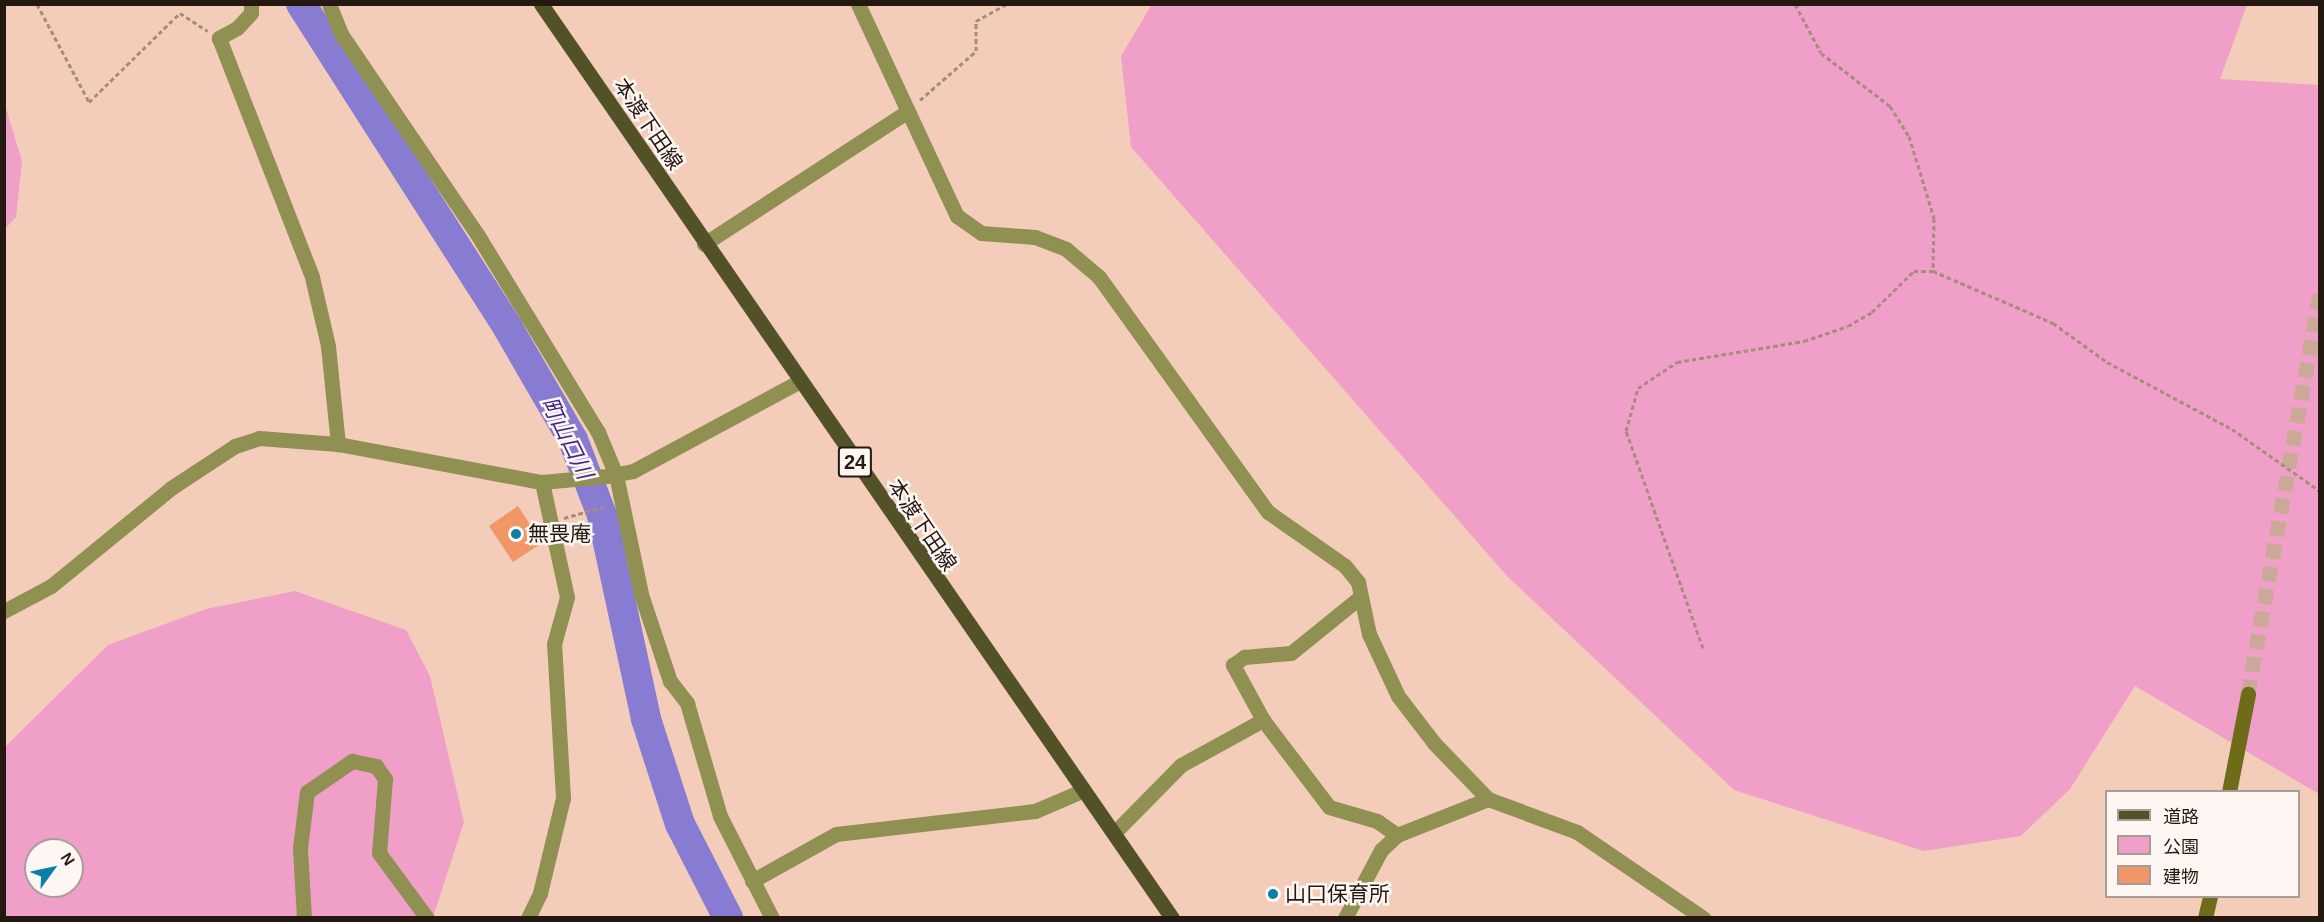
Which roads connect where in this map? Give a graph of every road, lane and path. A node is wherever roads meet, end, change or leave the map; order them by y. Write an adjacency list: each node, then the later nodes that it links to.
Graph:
1 (37, 4): 8 (path)
2 (251, 4): 8 (street)
3 (329, 4): 14 (street)
4 (541, 4): 10 (main road, 本渡下田線 / 24)
5 (858, 4): 9 (street)
6 (1006, 4): 9 (path)
7 (1795, 4): 11 (path)
8 (219, 38): 13 (street)
9 (905, 113): 10 (street); 19 (street)
10 (704, 244): 12 (main road, 本渡下田線 / 24)
11 (1934, 272): 16 (path); 21 (path)
12 (800, 381): 14 (street); 24 (main road, 本渡下田線 / 24)
13 (338, 444): 15 (street); 20 (street)
14 (612, 475): 15 (street); 29 (street)
15 (542, 482): 34 (street)
16 (2319, 491)
17 (617, 502): 18 (path)
18 (567, 517)
19 (1359, 598): 23 (street); 26 (street)
20 (4, 611)
21 (1703, 648)
22 (2248, 694): 25 (street)
23 (1263, 720): 27 (street); 28 (street)
24 (1084, 790): 27 (main road, 本渡下田線 / 24); 29 (street)
25 (2229, 790)
26 (1488, 799): 28 (street); 37 (street)
27 (1114, 833): 36 (main road, 本渡下田線 / 24)
28 (1397, 835): 31 (street)
29 (752, 881): 35 (street)
30 (2210, 898): 38 (street)
31 (1349, 915)
32 (304, 918): 33 (street)
33 (427, 918)
34 (528, 918)
35 (772, 918)
36 (1172, 918)
37 (1703, 918)
38 (2205, 918)

